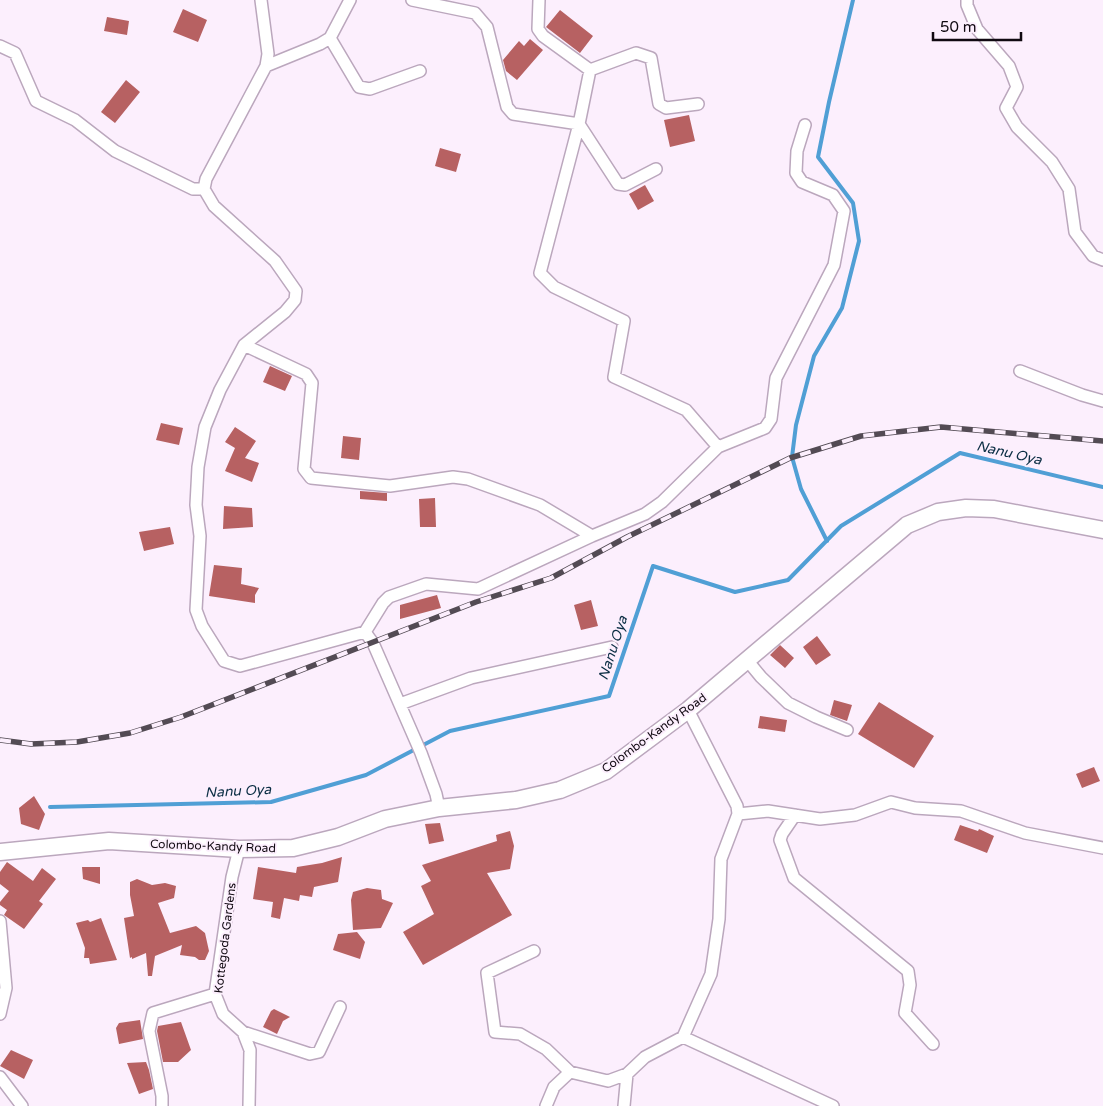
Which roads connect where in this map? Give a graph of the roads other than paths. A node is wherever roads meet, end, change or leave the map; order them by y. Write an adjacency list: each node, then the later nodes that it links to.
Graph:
1 (261, 0): 8 (street)
2 (350, 0): 6 (street)
3 (412, 0): 12 (street)
4 (539, 0): 9 (street)
5 (967, 0): 16 (street)
6 (330, 38): 8 (street); 10 (street)
7 (0, 46): 15 (street)
8 (266, 66): 15 (street)
9 (590, 70): 11 (street); 12 (street)
10 (420, 71)
11 (698, 104)
12 (579, 124): 14 (street); 20 (street)
13 (805, 125): 20 (street)
14 (656, 169)
15 (204, 189): 17 (street)
16 (1103, 260)
17 (244, 345): 22 (street); 23 (street)
18 (1020, 371): 19 (street)
19 (1103, 401)
20 (718, 447): 22 (street)
21 (1103, 530): 25 (highway, Colombo-Kandy Road)
22 (592, 536): 23 (street)
23 (365, 632): 26 (street)
24 (612, 647): 26 (street)
25 (748, 660): 27 (highway, Colombo-Kandy Road); 28 (street)
26 (400, 704): 29 (street)
27 (688, 710): 29 (highway, Colombo-Kandy Road); 30 (street)
28 (847, 730)
29 (439, 808): 33 (highway, Colombo-Kandy Road)
30 (738, 814): 31 (street); 41 (street)
31 (796, 815): 32 (street); 42 (street)
32 (1103, 848)
33 (239, 849): 34 (highway, Colombo-Kandy Road); 37 (street, Kottegoda Gardens)
34 (0, 852)
35 (0, 920): 39 (street)
36 (534, 950): 43 (street)
37 (215, 994): 40 (street, Kottegoda Gardens); 47 (street)
38 (340, 1007): 40 (street)
39 (0, 1014)
40 (243, 1032): 48 (street)
41 (683, 1037): 44 (street); 51 (street)
42 (933, 1044)
43 (570, 1072): 44 (street); 49 (street)
44 (627, 1074): 50 (street)
45 (0, 1077): 46 (street)
46 (22, 1106)
47 (162, 1106)
48 (248, 1106)
49 (546, 1106)
50 (624, 1106)
51 (833, 1106)

